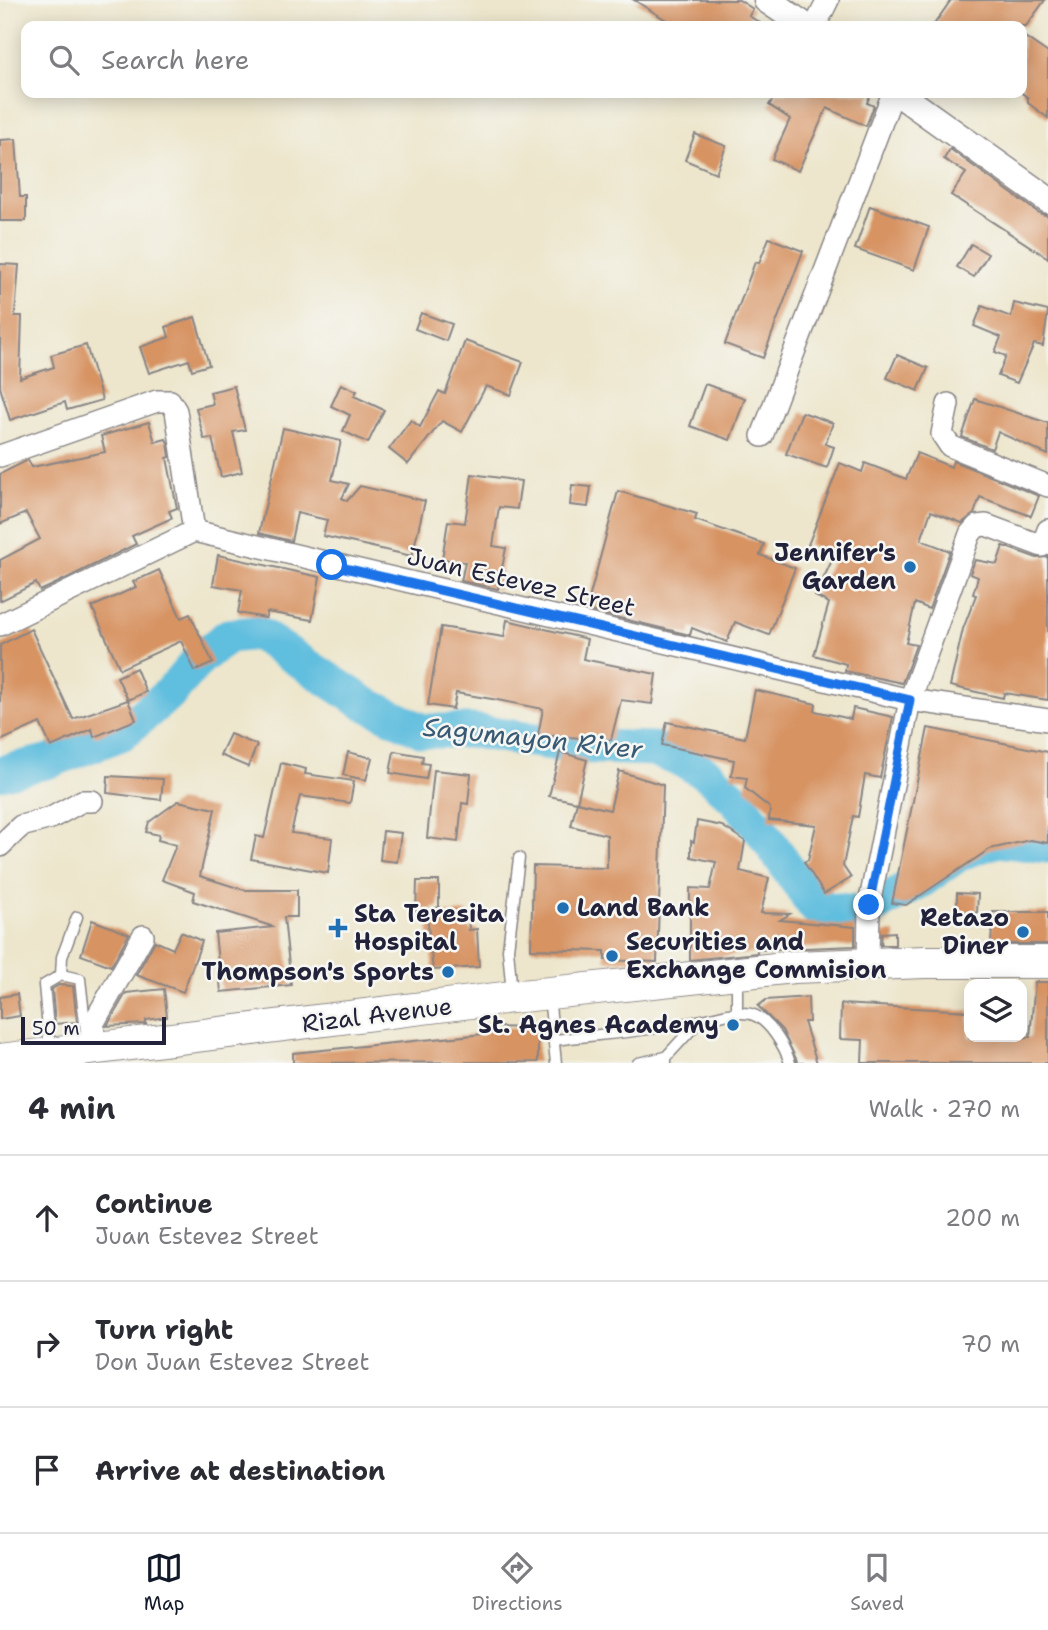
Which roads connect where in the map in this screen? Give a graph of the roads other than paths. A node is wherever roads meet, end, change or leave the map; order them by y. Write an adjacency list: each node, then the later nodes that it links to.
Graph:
1 (767, 0): 3 (street)
2 (828, 0): 4 (street)
3 (798, 21)
4 (818, 21)
5 (894, 98): 9 (street)
6 (903, 98): 7 (street)
7 (1048, 201)
8 (948, 404): 11 (street)
9 (762, 436)
10 (0, 456): 12 (street)
11 (1048, 486)
12 (194, 531): 14 (street); 15 (street, Juan Estevez Street)
13 (1046, 543): 15 (street)
14 (0, 625)
15 (910, 700): 16 (street, Juan Estevez Street); 23 (street)
16 (1048, 720)
17 (92, 801): 18 (street)
18 (0, 846)
19 (519, 858): 27 (lane)
20 (77, 917): 25 (lane)
21 (143, 936): 31 (street)
22 (1048, 962): 23 (main road, Rizal Avenue)
23 (868, 963): 24 (main road, Rizal Avenue)
24 (737, 974): 26 (main road, Rizal Avenue); 28 (lane)
25 (61, 975): 31 (lane); 32 (lane)
26 (549, 993): 27 (main road, Rizal Avenue); 30 (lane)
27 (512, 997): 31 (main road, Rizal Avenue)
28 (737, 1014): 29 (lane); 37 (lane)
29 (698, 1021): 30 (lane); 34 (lane)
30 (554, 1040): 35 (lane)
31 (91, 1048): 32 (main road, Rizal Avenue)
32 (50, 1053): 33 (main road, Rizal Avenue)
33 (0, 1060)
34 (666, 1060): 36 (lane)
35 (556, 1063)
36 (638, 1063)
37 (790, 1063)

